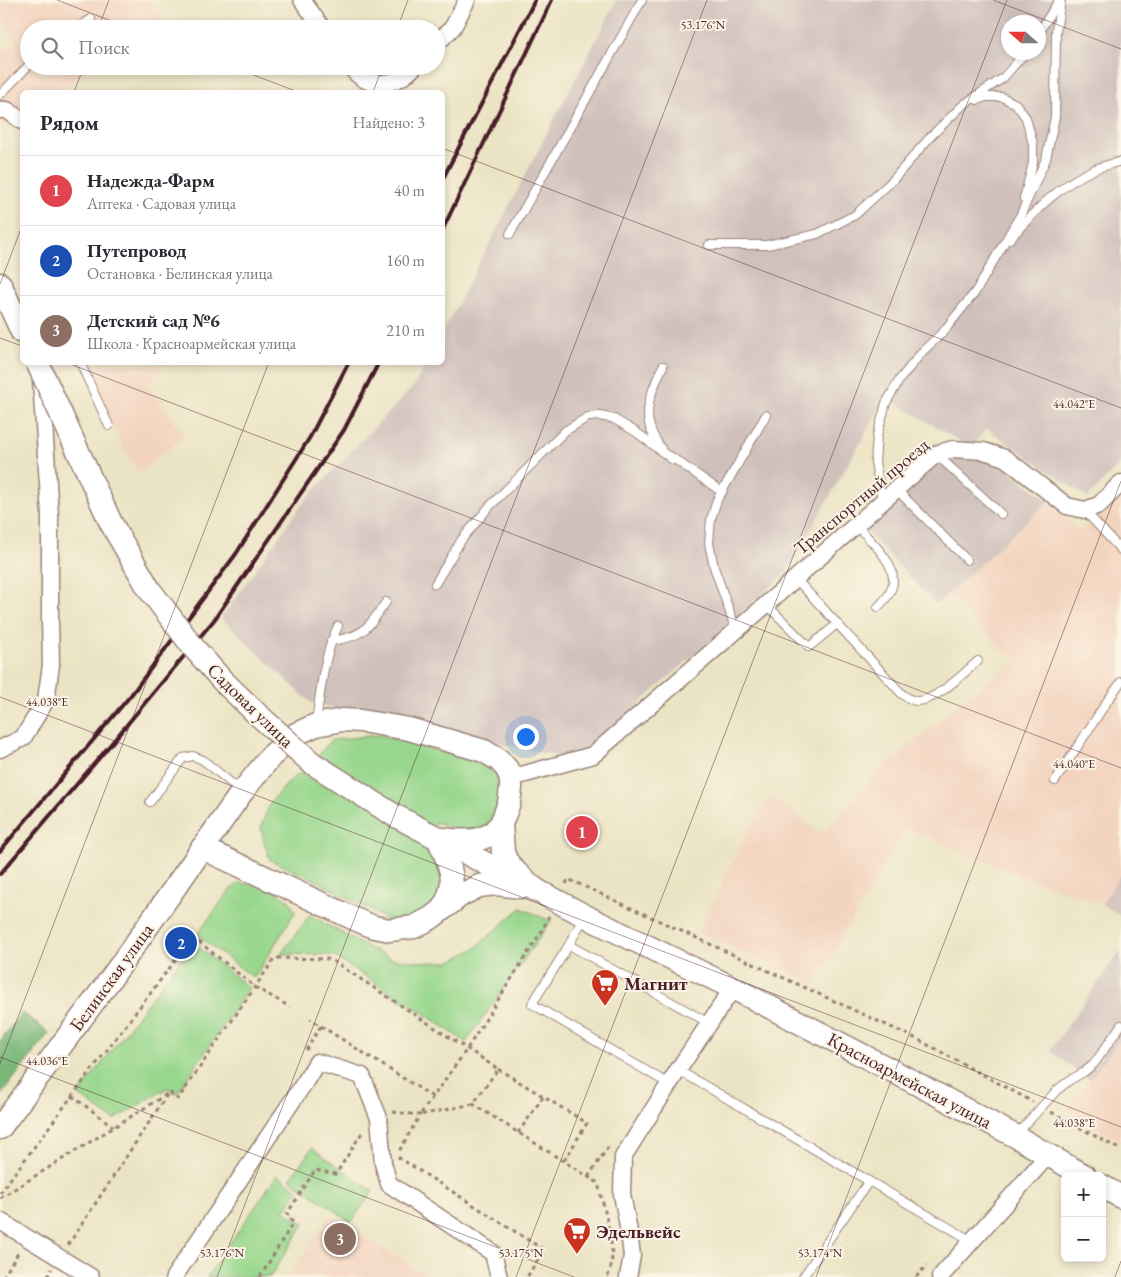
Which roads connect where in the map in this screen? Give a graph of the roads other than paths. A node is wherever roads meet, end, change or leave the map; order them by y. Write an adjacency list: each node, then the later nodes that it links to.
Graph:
1 (302, 0): 5 (street)
2 (467, 0): 7 (street)
3 (642, 0): 18 (lane)
4 (1060, 0): 6 (lane); 17 (lane)
5 (316, 20)
6 (1046, 22)
7 (445, 34)
8 (1019, 60): 13 (lane)
9 (20, 74): 12 (lane)
10 (359, 75): 11 (street)
11 (404, 75)
12 (0, 95)
13 (963, 105): 17 (lane); 19 (lane)
14 (0, 110): 15 (street)
15 (20, 120)
16 (1121, 162): 20 (lane)
17 (1021, 214): 20 (lane)
18 (510, 234)
19 (709, 245)
20 (998, 254): 34 (lane)
21 (0, 284): 22 (main road)
22 (20, 328)
23 (38, 365): 52 (street)
24 (39, 365): 58 (main road, Садовая улица, bridge)
25 (81, 365): 28 (lane)
26 (663, 366): 30 (lane)
27 (766, 414): 33 (lane)
28 (109, 426)
29 (936, 454): 32 (street, Транспортный проезд); 35 (street, Транспортный проезд); 36 (lane)
30 (673, 460): 33 (lane); 41 (lane)
31 (1121, 483): 35 (street)
32 (896, 489): 34 (street, Транспортный проезд); 39 (lane)
33 (722, 492): 47 (lane)
34 (882, 501): 37 (street, Транспортный проезд)
35 (1084, 510): 38 (lane)
36 (1001, 514)
37 (856, 525): 40 (street, Транспортный проезд); 44 (lane)
38 (1121, 550)
39 (967, 560)
40 (795, 578): 43 (street, Транспортный проезд); 45 (lane)
41 (435, 584)
42 (386, 602): 48 (lane)
43 (763, 606): 45 (lane); 47 (street, Транспортный проезд)
44 (878, 607)
45 (837, 624): 49 (lane)
46 (338, 626): 48 (lane)
47 (736, 630): 53 (street, Транспортный проезд)
48 (331, 641): 51 (lane)
49 (978, 661)
50 (1121, 682): 54 (lane)
51 (316, 724): 53 (main road, Белинская улица); 55 (main road, Белинская улица)
52 (0, 749)
53 (511, 778): 57 (main road)
54 (1055, 780)
55 (242, 792): 56 (lane); 59 (main road, Белинская улица)
56 (150, 802)
57 (501, 824): 58 (main road); 60 (main road)
58 (434, 836): 60 (main road, Садовая улица); 61 (main road)
59 (202, 848): 61 (main road); 68 (main road, Белинская улица)
60 (535, 890): 61 (main road); 62 (main road, Садовая улица)
61 (441, 910)
62 (590, 918): 63 (lane); 64 (main road, Красноармейская улица)
63 (569, 945): 65 (lane); 67 (lane)
64 (732, 988): 65 (street); 69 (main road, Красноармейская улица)
65 (709, 1023): 67 (street)
66 (1121, 1025): 69 (lane)
67 (673, 1077): 72 (lane); 80 (street)
68 (0, 1128)
69 (1015, 1136): 70 (main road, Красноармейская улица)
70 (1049, 1154): 71 (main road, Красноармейская улица); 76 (street)
71 (1078, 1172)
72 (870, 1181): 76 (lane); 81 (lane)
73 (1106, 1188): 74 (main road)
74 (1121, 1197)
75 (0, 1221): 77 (street)
76 (972, 1241): 82 (street)
77 (90, 1277)
78 (174, 1277): 79 (street)
79 (499, 1277)
80 (628, 1277)
81 (803, 1277)
82 (940, 1277)

